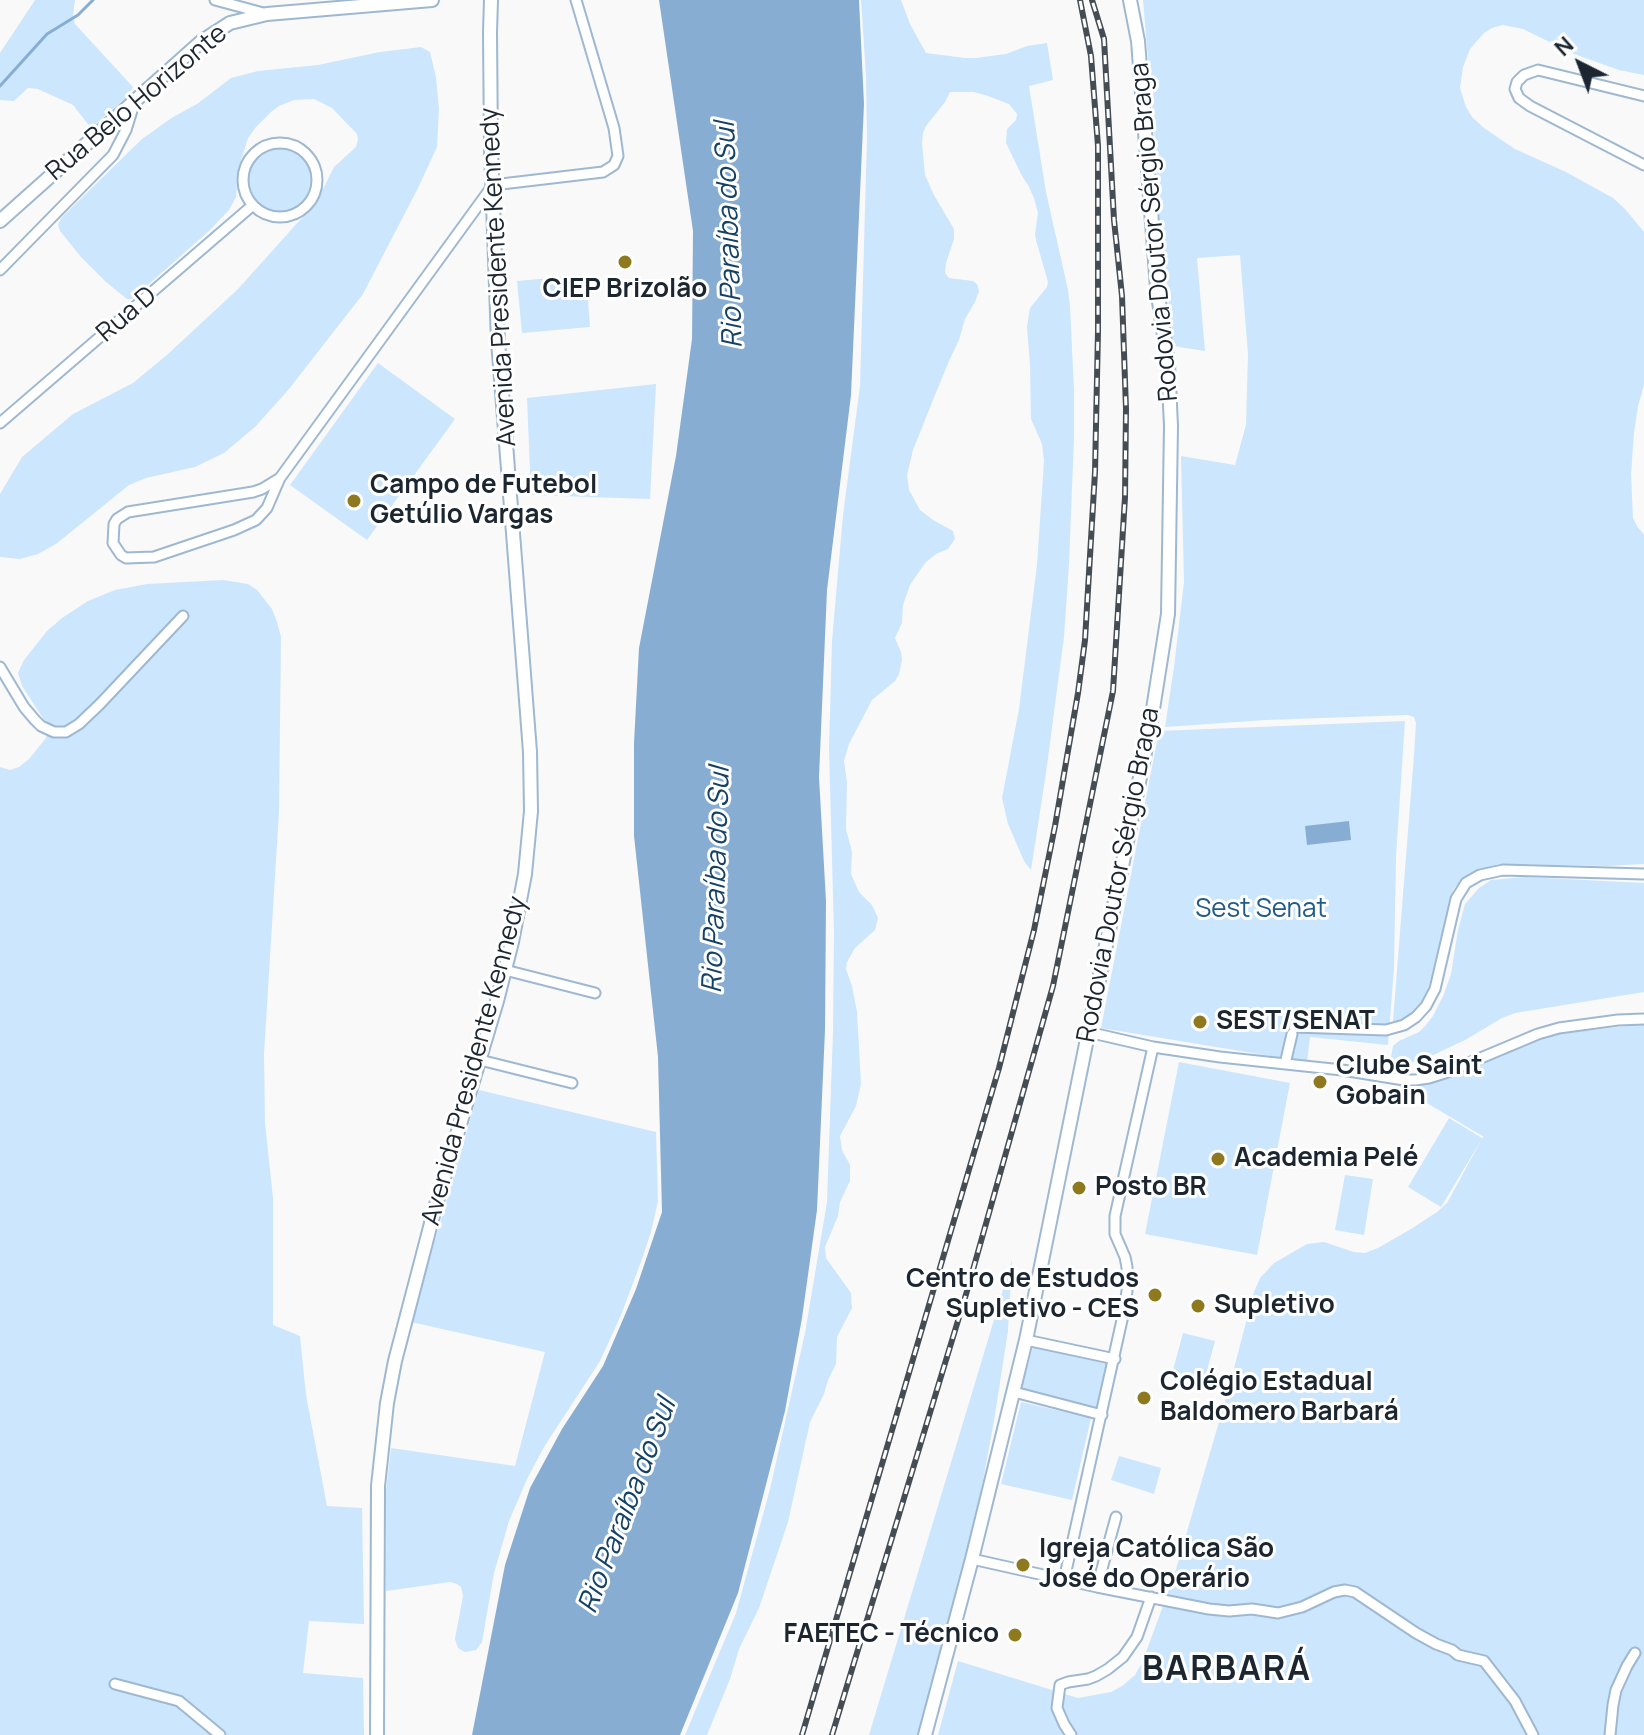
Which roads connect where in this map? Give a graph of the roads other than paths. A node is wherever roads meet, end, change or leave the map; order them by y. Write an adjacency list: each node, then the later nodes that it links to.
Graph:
1 (215, 0): 7 (street)
2 (432, 0): 6 (main road, Rua Belo Horizonte)
3 (491, 0): 11 (main road, Avenida Presidente Kennedy)
4 (576, 0): 11 (street)
5 (1130, 0): 23 (main road, Rodovia Doutor Sérgio Braga)
6 (400, 1): 7 (main road, Rua Belo Horizonte)
7 (267, 14): 9 (main road, Rua Belo Horizonte)
8 (1644, 96): 10 (street)
9 (135, 99): 13 (main road, Rua Belo Horizonte); 14 (street)
10 (1644, 165)
11 (493, 185): 16 (street); 20 (main road, Avenida Presidente Kennedy)
12 (253, 205): 12 (street); 15 (street, Rua D)
13 (0, 221)
14 (0, 270)
15 (0, 423)
16 (280, 478): 16 (street)
17 (183, 616): 18 (street)
18 (0, 667)
19 (1644, 874): 26 (street)
20 (505, 970): 21 (street); 25 (main road, Avenida Presidente Kennedy)
21 (595, 993)
22 (1644, 1019): 26 (street)
23 (1088, 1032): 24 (street); 28 (main road, Rodovia Doutor Sérgio Braga)
24 (1153, 1047): 26 (street); 29 (street)
25 (480, 1060): 27 (street); 40 (main road, Avenida Presidente Kennedy)
26 (1285, 1064)
27 (572, 1083)
28 (1026, 1340): 29 (street); 30 (main road, Rodovia Doutor Sérgio Braga)
29 (1115, 1359): 31 (street)
30 (1014, 1392): 31 (street); 33 (main road, Rodovia Doutor Sérgio Braga)
31 (1102, 1415): 34 (street)
32 (1116, 1517): 35 (street)
33 (972, 1559): 34 (street); 41 (main road, Rodovia Doutor Sérgio Braga)
34 (1064, 1580): 35 (street)
35 (1097, 1587): 36 (street)
36 (1155, 1598): 42 (street); 43 (street)
37 (1635, 1653): 44 (street)
38 (115, 1684): 39 (street)
39 (220, 1735)
40 (377, 1735)
41 (925, 1735)
42 (1071, 1735)
43 (1533, 1735)
44 (1610, 1735)

